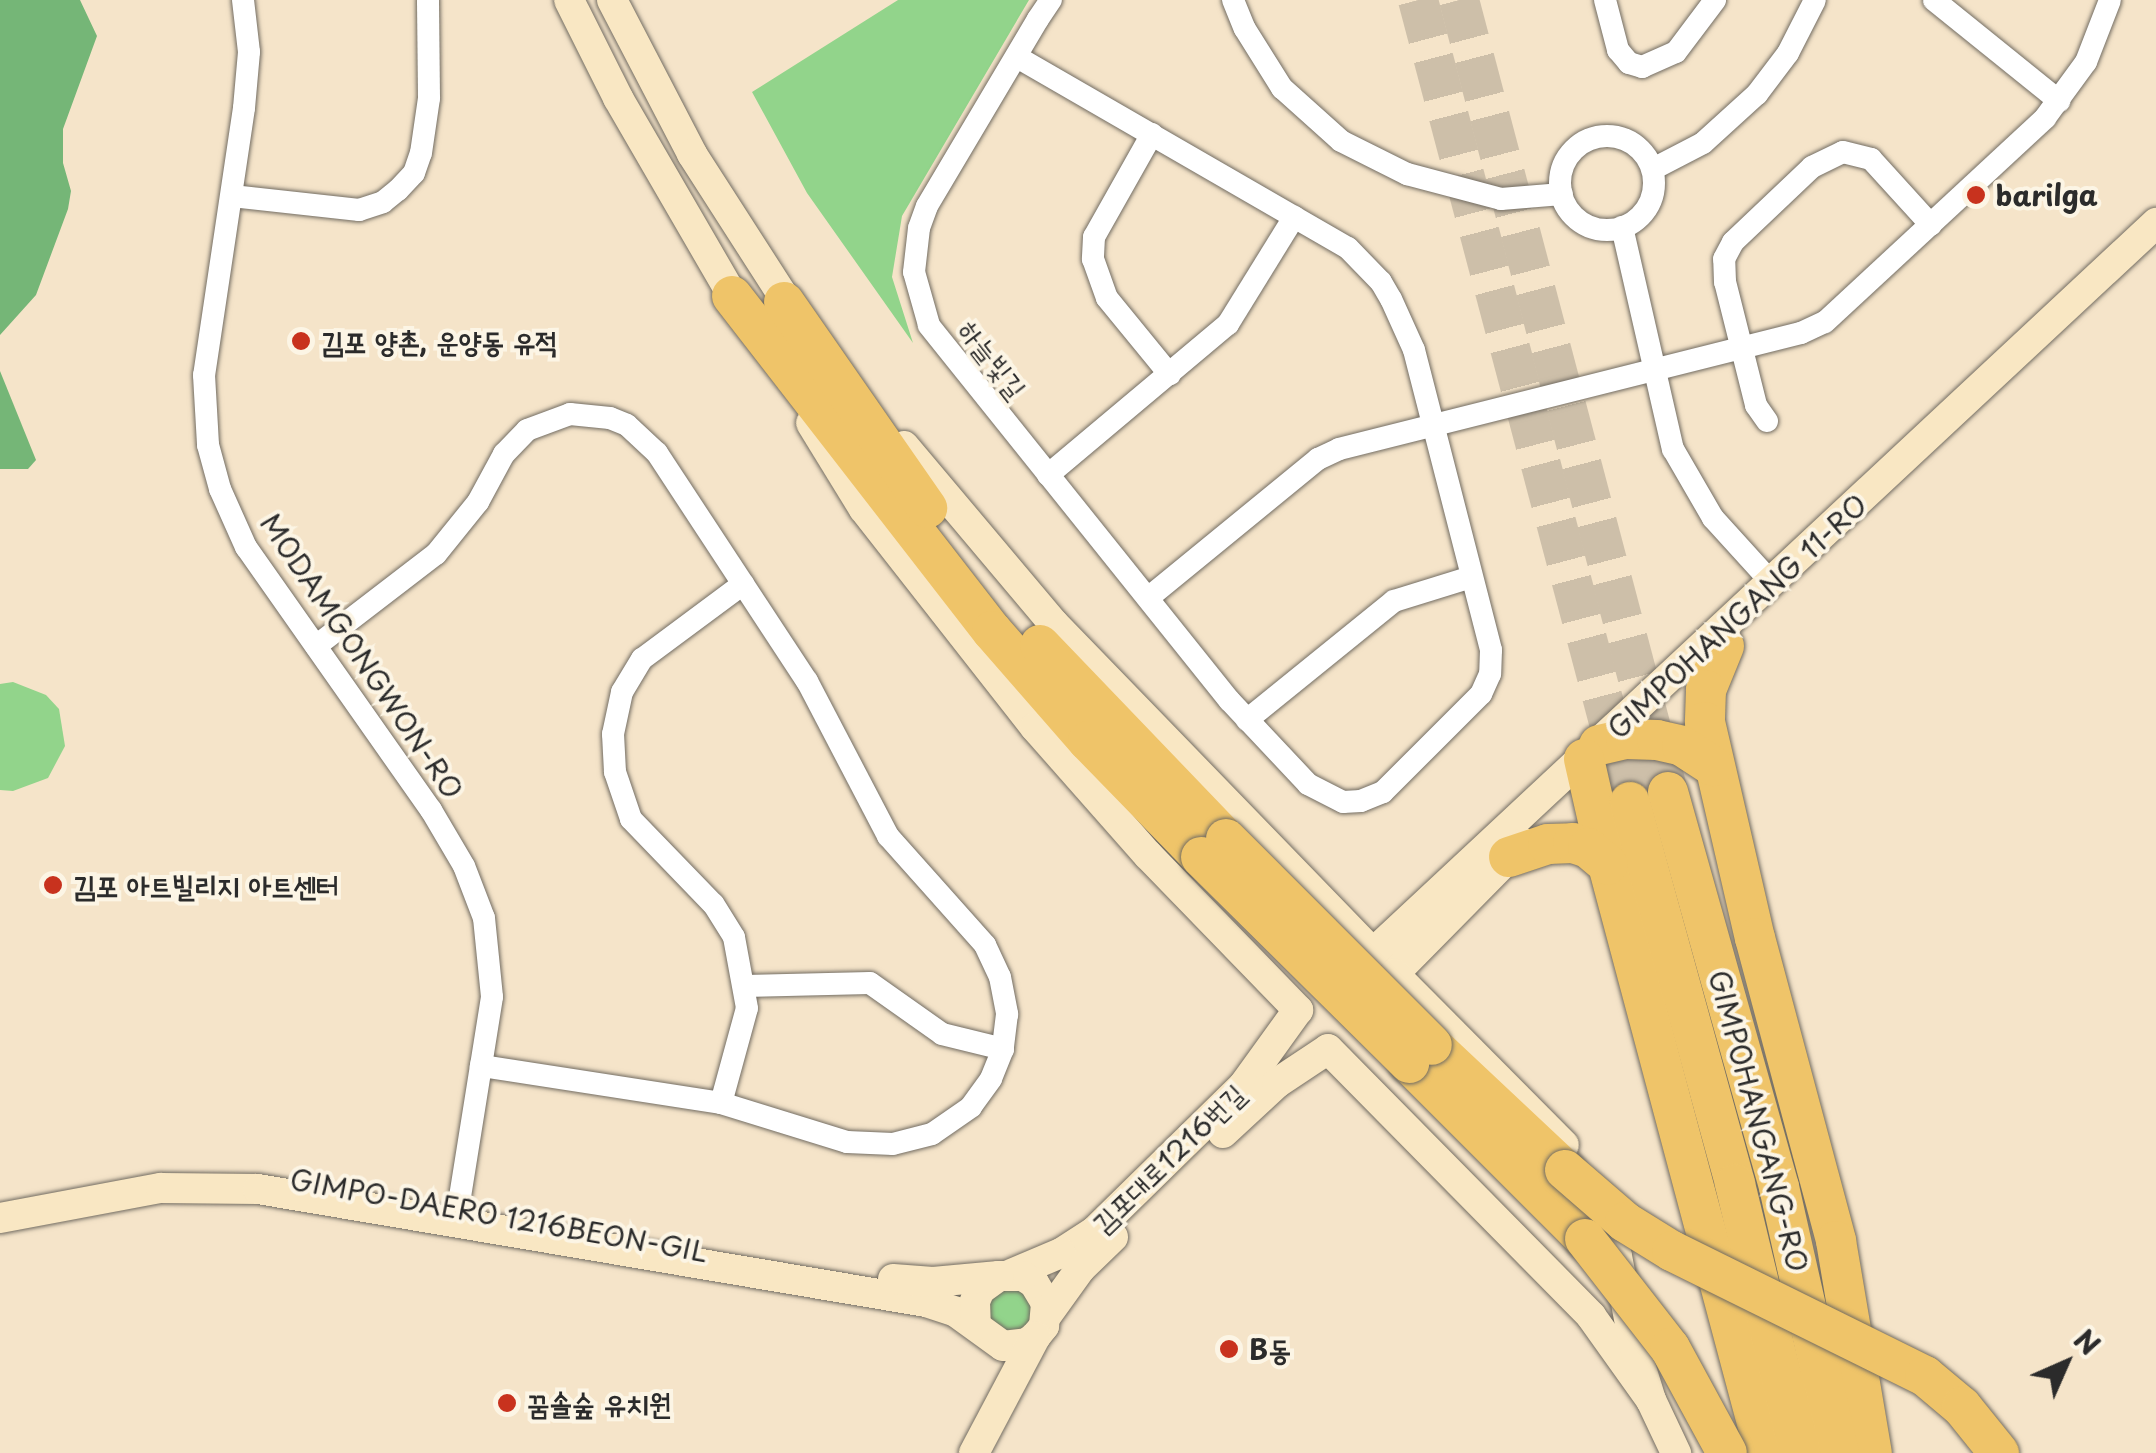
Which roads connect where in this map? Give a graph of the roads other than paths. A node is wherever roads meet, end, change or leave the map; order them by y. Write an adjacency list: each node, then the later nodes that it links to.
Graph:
1 (243, 0): 17 (street, MODAMGONGWON-RO)
2 (428, 0): 17 (street)
3 (569, 0): 23 (street)
4 (612, 0): 24 (street)
5 (1052, 0): 12 (street, 하늘빛길)
6 (1233, 0): 16 (street)
7 (1606, 0): 8 (street)
8 (1715, 0)
9 (1814, 0): 15 (street)
10 (1934, 0): 13 (street)
11 (2110, 0): 13 (street)
12 (1017, 57): 14 (street, 하늘빛길); 30 (street, 하늘빛길)
13 (2059, 101): 20 (street)
14 (1152, 134): 18 (street, 하늘빛길); 27 (street)
15 (1653, 169): 16 (street); 21 (street)
16 (1562, 194): 21 (street)
17 (232, 196): 35 (street, MODAMGONGWON-RO)
18 (1294, 216): 27 (street); 29 (street, 하늘빛길)
19 (2156, 223): 22 (street, GIMPOHANGANG 11-RO)
20 (1932, 225): 25 (street); 25 (street)
21 (1622, 228): 26 (street)
22 (2100, 277): 32 (street, GIMPOHANGANG 11-RO); 36 (street, GIMPOHANGANG 11-RO)
23 (732, 296): 40 (highway); 45 (street)
24 (784, 302): 40 (highway); 43 (street)
25 (1741, 346): 26 (street); 28 (street)
26 (1654, 368): 29 (street); 32 (street)
27 (1170, 375): 30 (street)
28 (1767, 421)
29 (1433, 425): 31 (street, 하늘빛길); 34 (street)
30 (1048, 474): 34 (street, 하늘빛길)
31 (1471, 577): 37 (street); 37 (street, 하늘빛길)
32 (1771, 582): 38 (street, GIMPOHANGANG 11-RO)
33 (743, 584): 35 (street); 44 (street); 46 (street)
34 (1148, 598): 37 (street, 하늘빛길)
35 (316, 646): 49 (street, MODAMGONGWON-RO)
36 (1724, 646): 38 (street, GIMPOHANGANG 11-RO); 39 (highway)
37 (1247, 720)
38 (1599, 755): 39 (highway); 41 (street, GIMPOHANGANG 11-RO); 42 (highway); 43 (street, GIMPOHANGANG 11-RO)
39 (1713, 766): 65 (highway)
40 (1214, 848): 48 (highway, bridge)
41 (1509, 857): 42 (highway); 43 (street, GIMPOHANGANG 11-RO)
42 (1608, 865): 62 (highway)
43 (1383, 964): 45 (street); 47 (street); 58 (street)
44 (746, 986): 46 (street); 50 (street)
45 (1298, 1010): 47 (street); 54 (street, 김포대로1216번길)
46 (1003, 1049): 50 (street)
47 (1328, 1049): 55 (street); 58 (street)
48 (1421, 1054): 61 (highway, bridge); 66 (highway, bridge)
49 (481, 1066): 50 (street); 52 (street, MODAMGONGWON-RO)
50 (721, 1103)
51 (0, 1204): 52 (street, GIMPO-DAERO 1216BEON-GIL)
52 (457, 1215): 53 (street, GIMPO-DAERO 1216BEON-GIL); 54 (street, GIMPO-DAERO 1216BEON-GIL); 56 (street, GIMPO-DAERO 1216BEON-GIL)
53 (0, 1218)
54 (1005, 1275): 55 (street); 56 (street)
55 (1042, 1325): 56 (street); 57 (street)
56 (984, 1333): 57 (street)
57 (1004, 1397): 59 (street)
58 (1650, 1400): 60 (street)
59 (974, 1453)
60 (1676, 1453)
61 (1727, 1453)
62 (1765, 1453)
63 (1800, 1453): 64 (highway, GIMPOHANGANG-RO)
64 (1839, 1453)
65 (1872, 1453)
66 (1999, 1453)

